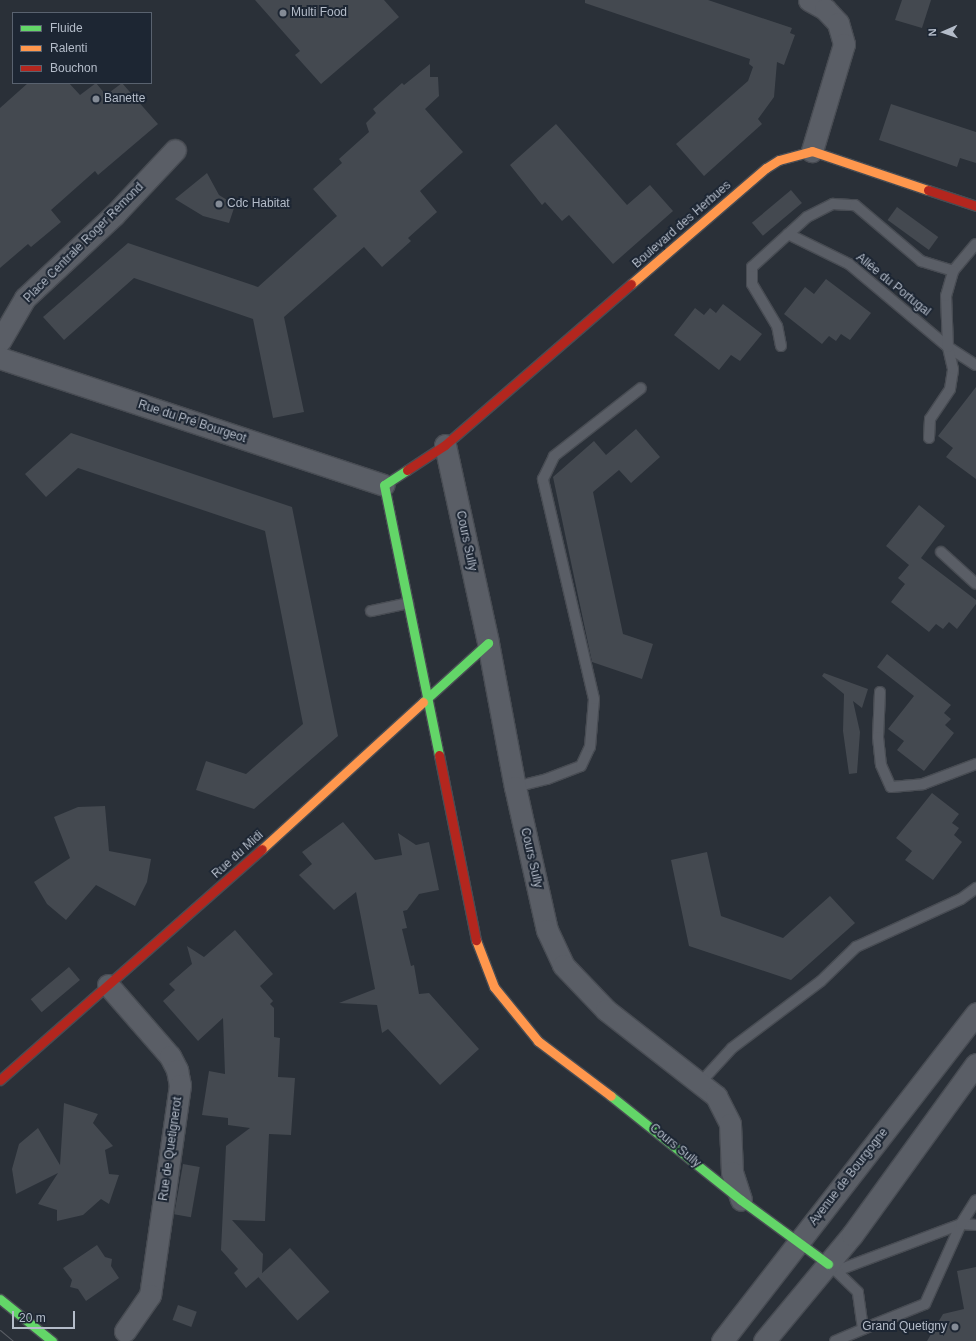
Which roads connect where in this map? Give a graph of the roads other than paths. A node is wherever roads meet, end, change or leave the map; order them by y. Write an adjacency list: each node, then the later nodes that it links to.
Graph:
1 (809, 0): 3 (street)
2 (175, 150): 8 (street, Place Centrale Roger Remond)
3 (812, 151): 4 (street); 15 (street, Boulevard des Herbues)
4 (976, 206)
5 (788, 234): 7 (lane); 9 (lane); 10 (lane, Allée du Portugal)
6 (976, 244): 7 (lane)
7 (953, 271): 10 (lane)
8 (0, 341)
9 (782, 346)
10 (948, 347): 12 (lane, Allée du Portugal); 14 (lane)
11 (0, 358): 16 (street, Rue du Pré Bourgeot)
12 (976, 365)
13 (641, 388): 25 (lane)
14 (929, 438)
15 (445, 445): 16 (street, Boulevard des Herbues); 21 (street, Cours Sully)
16 (384, 485): 19 (street, Cours Sully)
17 (941, 552): 18 (lane)
18 (976, 584)
19 (408, 603): 20 (lane); 23 (street, Cours Sully)
20 (371, 611)
21 (488, 643): 23 (street, Rue du Midi); 25 (street, Cours Sully)
22 (880, 692): 24 (lane)
23 (428, 700): 27 (street, Rue du Midi); 34 (street, Cours Sully)
24 (976, 764)
25 (515, 787): 33 (street, Cours Sully)
26 (976, 888): 33 (lane)
27 (108, 985): 31 (street, Rue du Midi); 42 (street, Rue de Quetignerot)
28 (976, 1013): 38 (street, Avenue de Bourgogne)
29 (976, 1032): 38 (street, Avenue de Bourgogne)
30 (976, 1064): 39 (street)
31 (0, 1080)
32 (976, 1081): 39 (street)
33 (700, 1083): 34 (street, Cours Sully)
34 (741, 1200): 38 (street, Cours Sully)
35 (976, 1200): 36 (lane)
36 (961, 1224): 37 (lane); 39 (lane); 41 (lane)
37 (976, 1225)
38 (803, 1245): 39 (street, Cours Sully); 44 (street, Avenue de Bourgogne); 45 (street, Avenue de Bourgogne)
39 (832, 1267): 41 (lane); 46 (street); 47 (street)
40 (0, 1299): 43 (street)
41 (863, 1329): 48 (lane)
42 (125, 1331)
43 (52, 1341)
44 (722, 1341)
45 (733, 1341)
46 (764, 1341)
47 (782, 1341)
48 (835, 1341)

